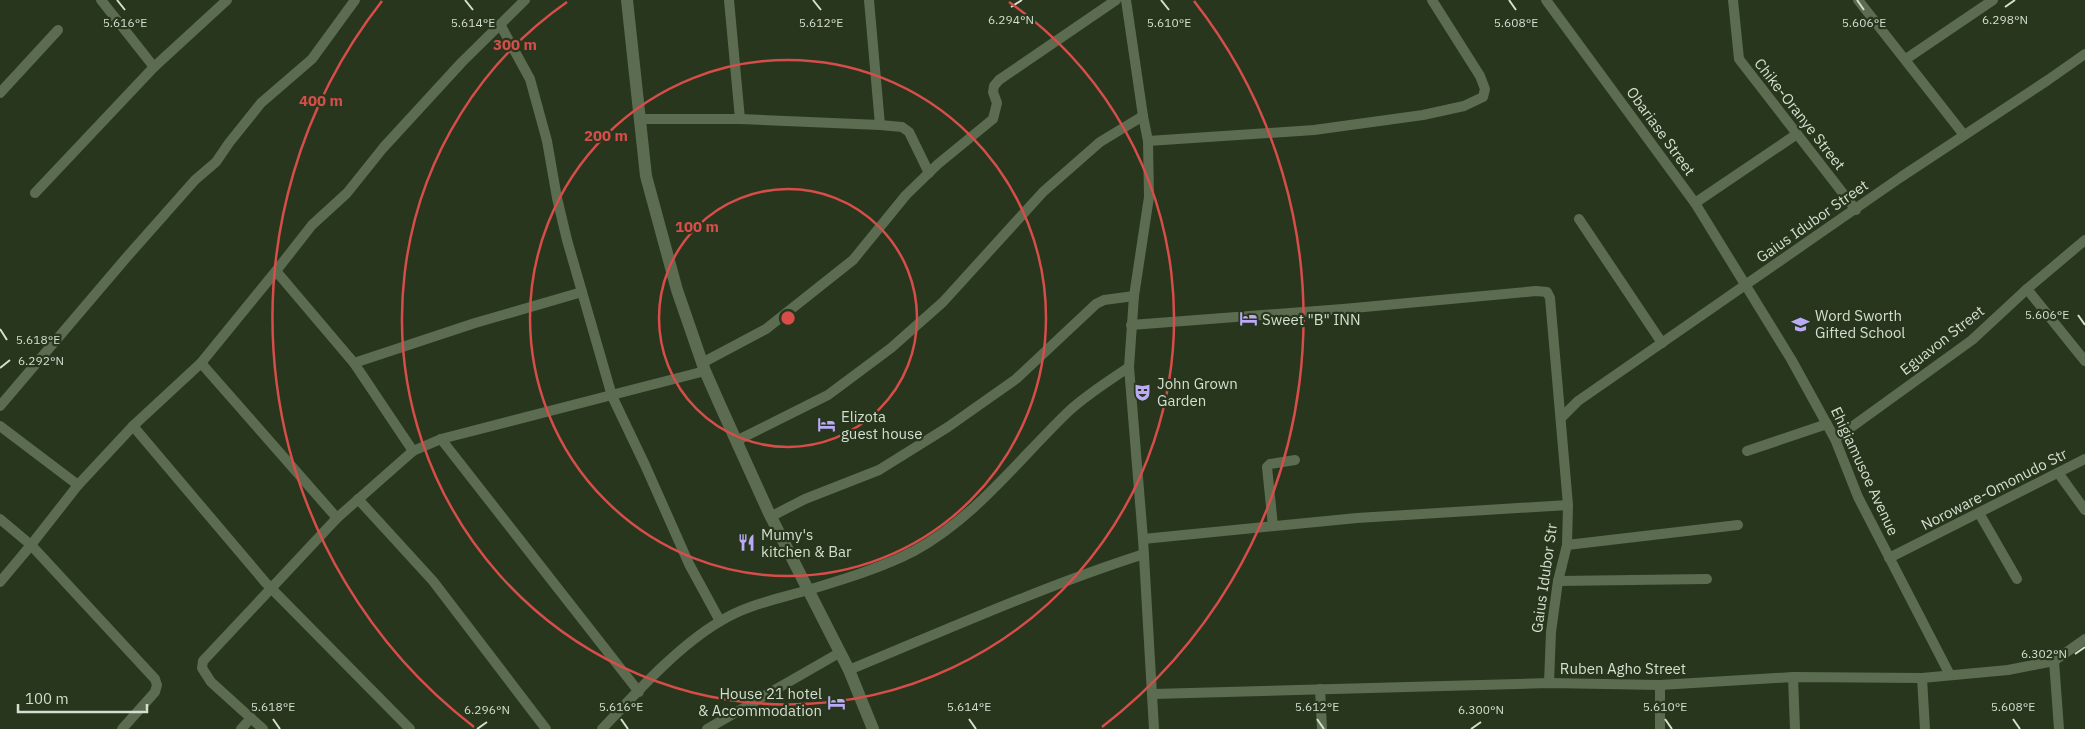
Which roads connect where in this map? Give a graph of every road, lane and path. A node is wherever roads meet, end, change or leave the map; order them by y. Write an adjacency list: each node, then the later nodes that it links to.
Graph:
1 (101, 0): 19 (street)
2 (228, 0): 19 (street)
3 (355, 0): 47 (street)
4 (525, 0): 15 (street)
5 (628, 0): 22 (street)
6 (728, 0): 23 (street)
7 (869, 0): 24 (street)
8 (1116, 0): 28 (street)
9 (1126, 0): 21 (street)
10 (1432, 0): 27 (street)
11 (1546, 0): 30 (street, Obariase Street)
12 (1733, 0): 25 (street, Chike-Oranye Street)
13 (1858, 0): 18 (street)
14 (1993, 0): 18 (street)
15 (501, 26): 34 (street); 37 (street)
16 (58, 30): 20 (street)
17 (2085, 54): 26 (street, Gaius Idubor Street)
18 (1906, 59): 26 (street)
19 (154, 66): 29 (street)
20 (0, 94)
21 (1143, 116): 27 (street); 54 (street)
22 (639, 120): 23 (street); 44 (street)
23 (740, 120): 24 (street)
24 (880, 125): 28 (street)
25 (1798, 134): 30 (street); 31 (street, Chike-Oranye Street)
26 (1964, 135): 31 (street, Gaius Idubor Street)
27 (1148, 141): 38 (street)
28 (930, 172): 44 (street)
29 (35, 194)
30 (1695, 203): 35 (street, Obariase Street)
31 (1856, 210): 35 (street, Gaius Idubor Street)
32 (1579, 219): 40 (street)
33 (2085, 240): 36 (street, Eguavon Street)
34 (276, 271): 42 (street); 43 (street)
35 (1744, 286): 40 (street, Gaius Idubor Street); 49 (street, Ehigiamusoe Avenue)
36 (2026, 289): 41 (street); 53 (street, Eguavon Street)
37 (582, 292): 43 (street); 46 (street)
38 (1134, 296): 39 (street); 65 (street)
39 (1131, 325): 45 (street); 48 (street, Gaius Idubor Str)
40 (1662, 343): 48 (street, Gaius Idubor Street)
41 (2085, 361)
42 (201, 363): 51 (street); 66 (street)
43 (354, 363): 55 (street)
44 (704, 367): 46 (street); 54 (street)
45 (1129, 367): 70 (street); 80 (street)
46 (612, 396): 52 (street); 81 (street)
47 (0, 406)
48 (1561, 418): 62 (street, Gaius Idubor Str)
49 (1827, 424): 53 (street, Ehigiamusoe Avenue); 56 (street)
50 (0, 426): 60 (street)
51 (133, 426): 60 (street); 79 (street)
52 (441, 438): 55 (street); 92 (street)
53 (1835, 439): 74 (street, Ehigiamusoe Avenue)
54 (736, 441): 65 (street)
55 (413, 451): 61 (street)
56 (1747, 451)
57 (2085, 459): 59 (street, Noroware-Omonudo Str)
58 (1295, 460): 69 (street)
59 (2058, 474): 63 (street); 64 (street, Noroware-Omonudo Str)
60 (78, 485): 72 (street)
61 (358, 499): 66 (street); 99 (street)
62 (1568, 505): 69 (street); 71 (street, Gaius Idubor Str)
63 (2085, 510)
64 (1979, 513): 74 (street, Noroware-Omonudo Str); 76 (street)
65 (770, 517): 80 (street)
66 (338, 518): 79 (street)
67 (0, 519): 72 (street)
68 (1738, 525): 71 (street)
69 (1273, 526): 70 (street)
70 (1144, 539): 73 (street)
71 (1567, 545): 77 (street, Gaius Idubor Str)
72 (31, 546): 78 (street); 95 (street)
73 (1144, 554): 85 (street); 93 (street)
74 (1889, 558): 86 (street, Ehigiamusoe Avenue)
75 (1707, 579): 77 (street)
76 (2017, 579)
77 (1558, 581): 89 (street, Gaius Idubor Str)
78 (0, 582)
79 (271, 588): 94 (street); 98 (street)
80 (808, 590): 81 (street); 83 (street)
81 (720, 621): 92 (street)
82 (2085, 639): 84 (street, Ruben Agho Street)
83 (839, 653): 85 (street); 101 (street)
84 (2054, 661): 86 (street, Ruben Agho Street); 108 (street)
85 (849, 670): 102 (street)
86 (1950, 675): 88 (street, Ruben Agho Street)
87 (1793, 677): 88 (street, Ruben Agho Street); 90 (street, Ruben Agho Street); 106 (street)
88 (1922, 678): 107 (street)
89 (1549, 683): 90 (street, Ruben Agho Street); 91 (street, Ruben Agho Street)
90 (1660, 684): 105 (street)
91 (1320, 689): 93 (street, Ruben Agho Street); 104 (street)
92 (639, 692): 100 (street)
93 (1153, 694): 103 (street)
94 (251, 718): 96 (street); 97 (street)
95 (122, 729)
96 (241, 729)
97 (263, 729)
98 (410, 729)
99 (546, 729)
100 (602, 729)
101 (706, 729)
102 (873, 729)
103 (1154, 729)
104 (1322, 729)
105 (1660, 729)
106 (1795, 729)
107 (1925, 729)
108 (2059, 729)

